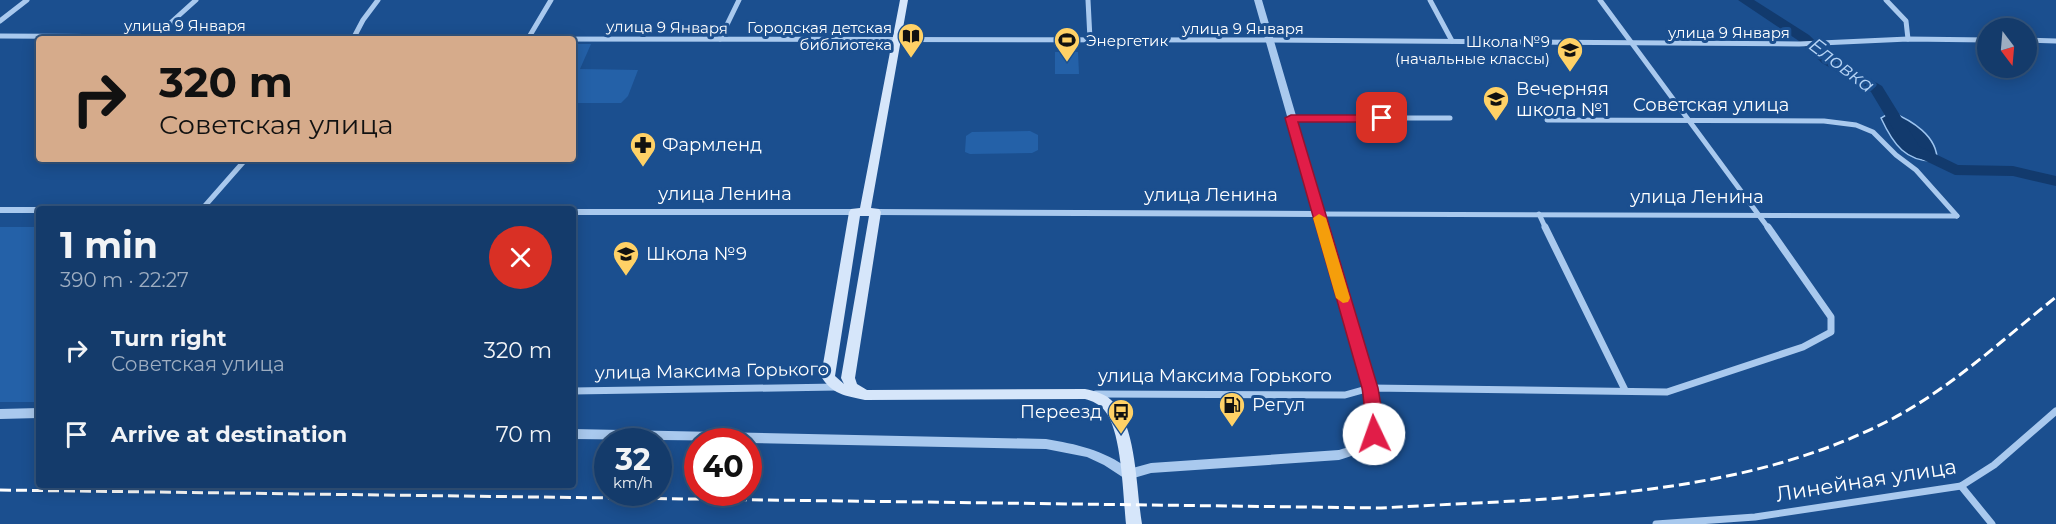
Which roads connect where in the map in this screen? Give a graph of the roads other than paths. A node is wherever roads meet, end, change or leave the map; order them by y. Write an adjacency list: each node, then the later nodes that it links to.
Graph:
1 (27, 0): 12 (street)
2 (196, 0): 14 (street)
3 (378, 0): 15 (street)
4 (551, 0): 16 (street)
5 (739, 0): 18 (street)
6 (904, 0): 19 (main road)
7 (1088, 0): 20 (street)
8 (1257, 0): 22 (street)
9 (1430, 0): 26 (street)
10 (1600, 0): 27 (street)
11 (1886, 0): 21 (street)
12 (0, 21)
13 (0, 36): 14 (street, улица 9 Января)
14 (156, 36)
15 (354, 36)
16 (530, 36)
17 (576, 37): 18 (street, улица 9 Января)
18 (720, 39): 19 (street, улица 9 Января)
19 (897, 39): 20 (street, улица 9 Января); 37 (main road)
20 (1090, 39): 22 (street, улица 9 Января)
21 (1908, 39): 23 (street, улица 9 Января); 27 (street, улица 9 Января)
22 (1270, 40): 26 (street, улица 9 Января); 28 (street)
23 (1977, 40)
24 (2037, 40): 25 (street)
25 (2056, 40)
26 (1452, 41): 27 (street, улица 9 Января)
27 (1632, 43): 31 (street)
28 (1291, 118): 29 (street); 38 (street)
29 (1450, 118)
30 (1546, 120): 31 (street, Советская улица)
31 (1690, 120): 40 (street); 41 (street, Советская улица)
32 (243, 162): 33 (street)
33 (205, 206)
34 (0, 210): 35 (street)
35 (36, 210)
36 (576, 212): 37 (street, улица Ленина)
37 (865, 212): 38 (street, улица Ленина); 42 (main road); 47 (main road)
38 (1318, 214): 39 (street, улица Ленина); 43 (street)
39 (1539, 214): 40 (street, улица Ленина); 44 (street)
40 (1760, 215): 41 (street, улица Ленина); 44 (street, улица Максима Горького)
41 (1957, 216)
42 (837, 387): 45 (street, улица Максима Горького); 47 (main road, улица Максима Горького)
43 (1370, 388): 44 (street, улица Максима Горького); 46 (street, улица Максима Горького); 52 (street)
44 (1625, 390)
45 (576, 391)
46 (1085, 394): 47 (main road, улица Максима Горького); 52 (main road)
47 (866, 395)
48 (2056, 411): 53 (street, Линейная улица)
49 (36, 413): 50 (street)
50 (0, 414)
51 (576, 434): 52 (street)
52 (1127, 475): 55 (main road)
53 (1961, 486): 54 (street, Линейная улица); 57 (street)
54 (1757, 520): 56 (street, Линейная улица)
55 (1134, 524)
56 (1656, 524)
57 (1992, 524)

